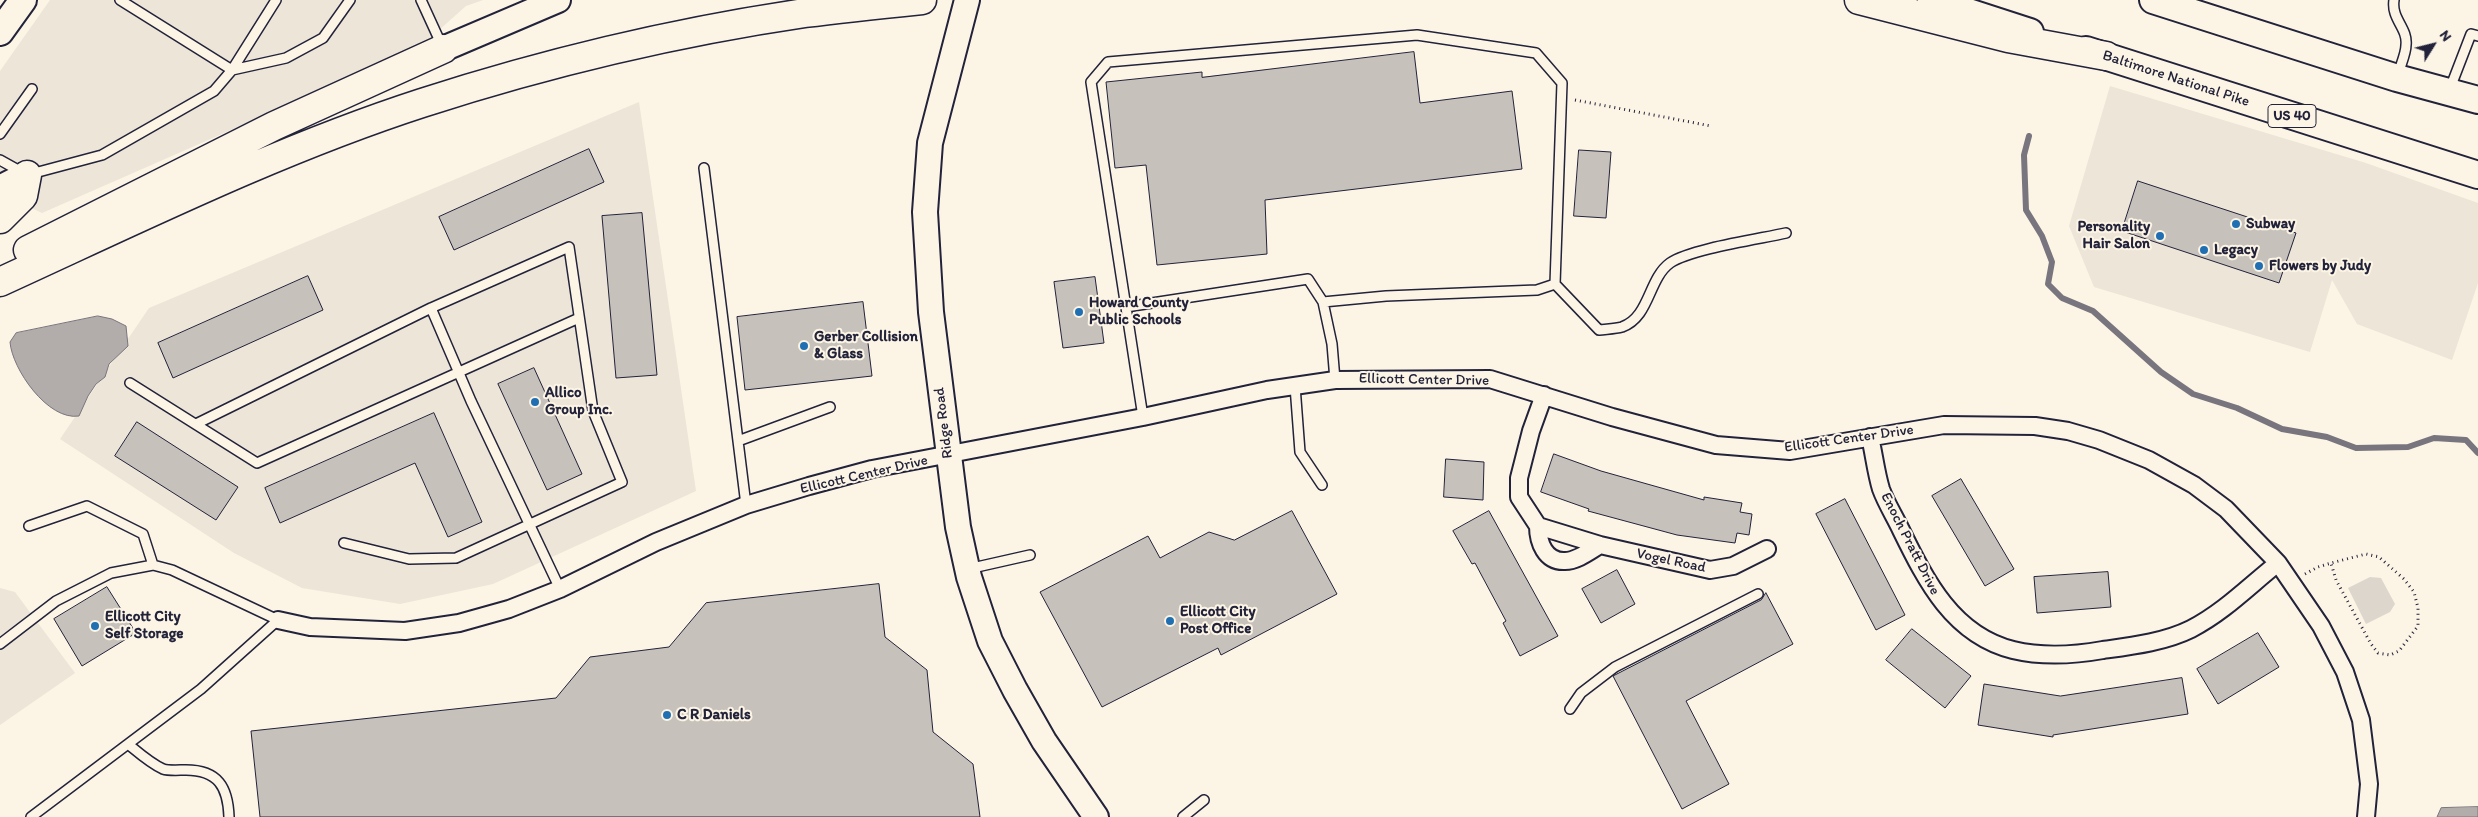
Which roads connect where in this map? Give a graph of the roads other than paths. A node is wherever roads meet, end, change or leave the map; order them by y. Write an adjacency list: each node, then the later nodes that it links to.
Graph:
1 (23, 0): 13 (main road)
2 (120, 0): 17 (lane)
3 (276, 0): 17 (lane)
4 (350, 0): 17 (lane)
5 (421, 0): 15 (lane)
6 (558, 0): 15 (street)
7 (922, 0): 31 (highway)
8 (967, 0): 47 (street, Ridge Road)
9 (1859, 0): 16 (highway)
10 (1931, 0): 16 (main road, Baltimore National Pike / US 40)
11 (2153, 0): 18 (main road)
12 (2394, 0): 18 (lane)
13 (0, 32)
14 (2478, 36): 20 (lane)
15 (443, 49): 30 (highway)
16 (2106, 56): 26 (main road, Baltimore National Pike / US 40)
17 (232, 70): 25 (lane)
18 (2397, 78): 20 (main road)
19 (32, 89): 22 (lane)
20 (2449, 91): 21 (main road)
21 (2478, 100)
22 (0, 134)
23 (0, 160): 25 (lane)
24 (704, 168): 46 (lane)
25 (27, 175): 27 (main road); 28 (highway)
26 (2478, 175)
27 (0, 189)
28 (0, 219)
29 (1786, 233): 32 (lane)
30 (0, 264)
31 (0, 282)
32 (1555, 284): 33 (lane); 34 (lane)
33 (1323, 302): 34 (lane); 38 (lane)
34 (1126, 307): 43 (lane)
35 (431, 308): 36 (lane); 37 (lane); 44 (lane)
36 (580, 318): 37 (lane); 51 (lane)
37 (459, 374): 44 (lane); 51 (lane)
38 (1335, 380): 40 (street, Ellicott Center Drive); 41 (street, Ellicott Center Drive)
39 (130, 383): 44 (lane)
40 (1295, 386): 43 (street, Ellicott Center Drive); 48 (lane)
41 (1544, 395): 45 (street, Ellicott Center Drive); 52 (street)
42 (830, 406): 46 (lane)
43 (1143, 417): 47 (street, Ellicott Center Drive)
44 (196, 424)
45 (1870, 438): 57 (street, Ellicott Center Drive); 57 (street, Enoch Pratt Drive)
46 (738, 441): 49 (lane)
47 (948, 456): 49 (street, Ellicott Center Drive); 59 (street, Ridge Road)
48 (1322, 485)
49 (746, 505): 60 (street, Ellicott Center Drive)
50 (29, 526): 58 (lane)
51 (530, 526): 53 (lane); 60 (lane)
52 (1538, 526): 54 (street, Vogel Road); 54 (street)
53 (344, 543)
54 (1600, 545): 55 (street, Vogel Road)
55 (1767, 549)
56 (1030, 555): 59 (lane)
57 (2278, 563): 71 (street, Ellicott Center Drive)
58 (153, 565): 62 (lane); 63 (lane)
59 (968, 569): 67 (street, Ridge Road)
60 (560, 589): 62 (street, Ellicott Center Drive)
61 (1758, 594): 64 (lane)
62 (278, 620): 65 (lane)
63 (0, 644)
64 (1570, 709)
65 (128, 744): 68 (lane); 69 (lane)
66 (1204, 800): 70 (lane)
67 (1090, 813)
68 (31, 817)
69 (229, 817)
70 (1183, 817)
71 (2366, 817)

